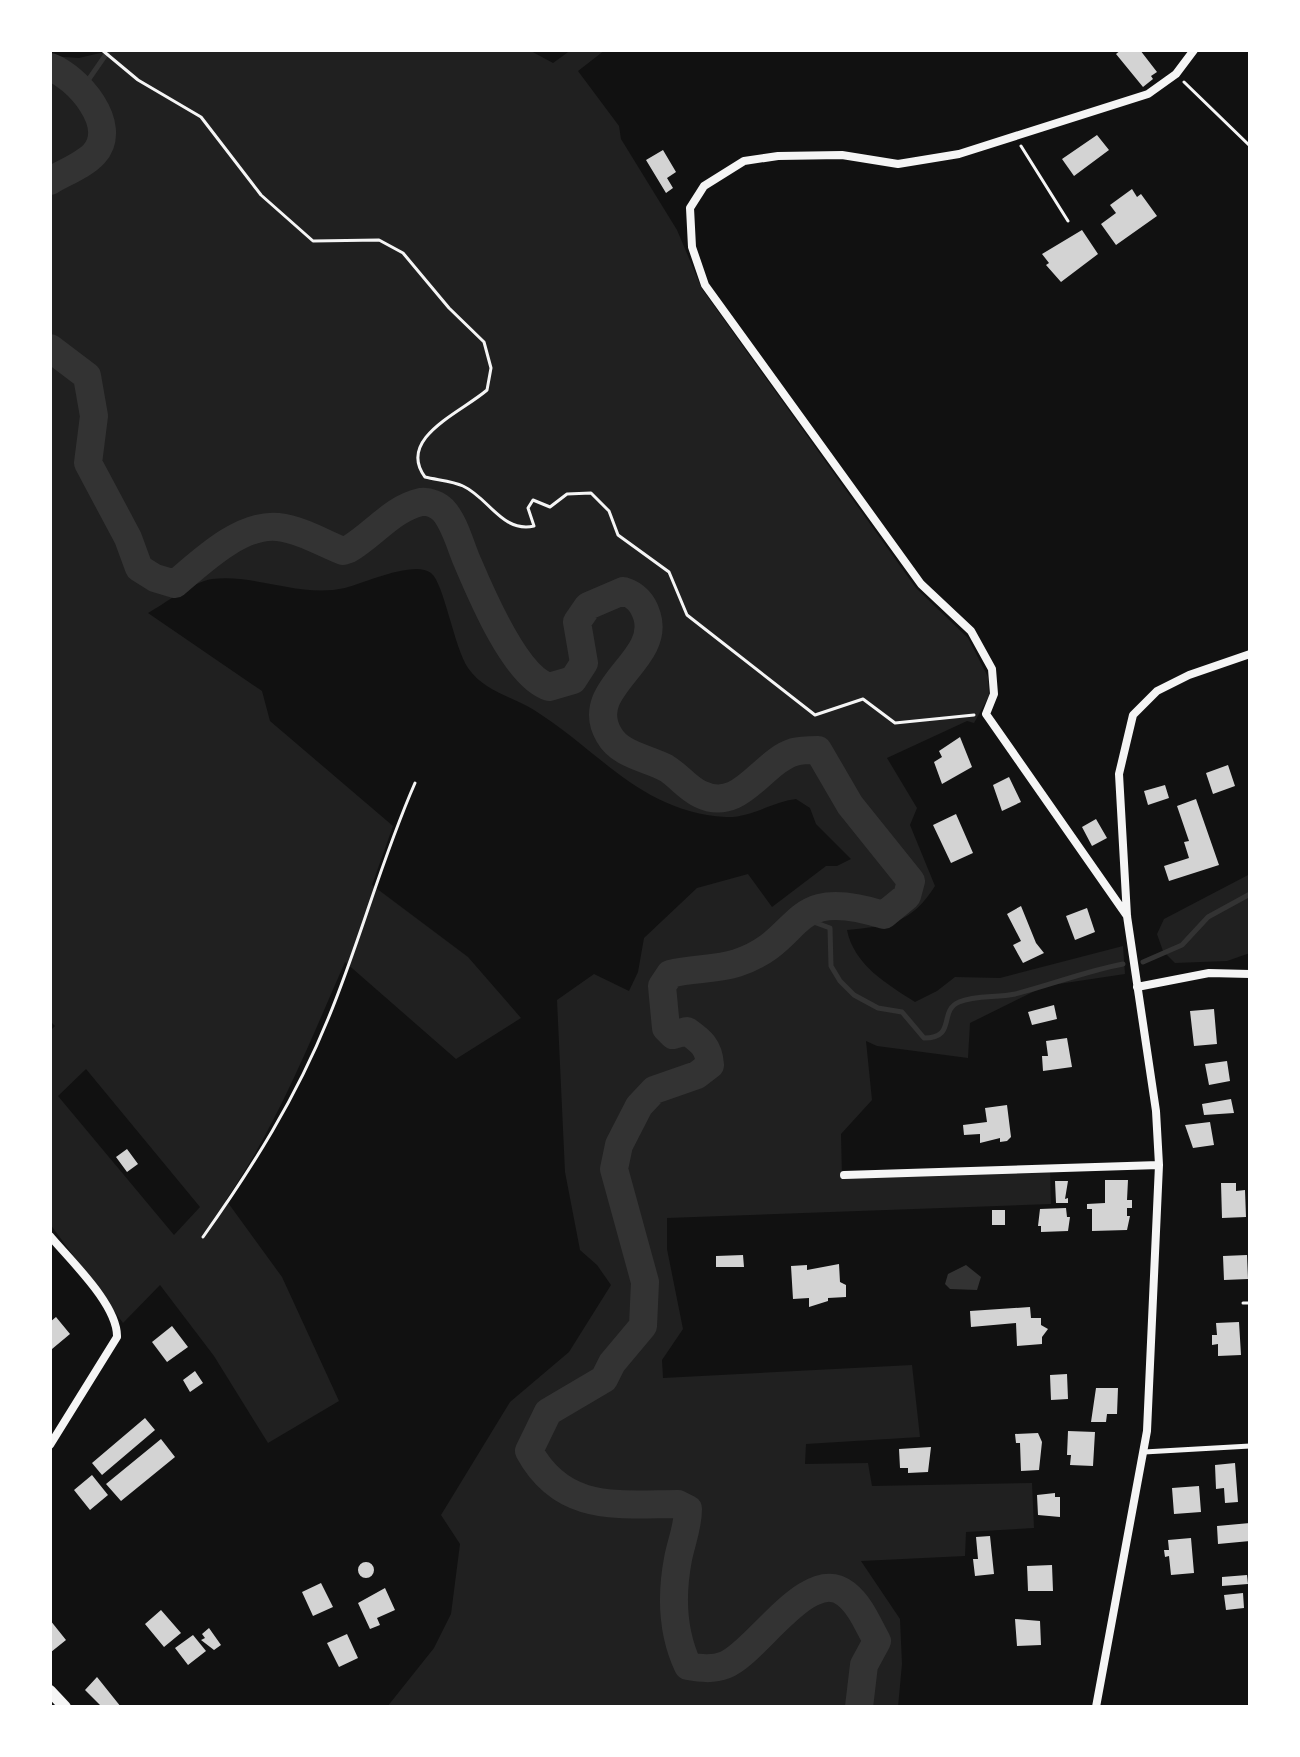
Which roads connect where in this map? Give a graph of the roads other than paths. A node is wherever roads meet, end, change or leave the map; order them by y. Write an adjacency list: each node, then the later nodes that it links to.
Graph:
1 (1194, 50): 3 (street)
2 (1250, 654): 3 (street)
3 (1127, 916): 5 (street)
4 (1250, 974): 5 (street)
5 (1137, 987): 6 (street)
6 (1159, 1165): 7 (street); 11 (street)
7 (844, 1175)
8 (50, 1236): 9 (street)
9 (50, 1445)
10 (1250, 1446): 11 (lane)
11 (1143, 1452): 14 (street)
12 (50, 1691): 13 (street)
13 (65, 1707)
14 (1096, 1707)

